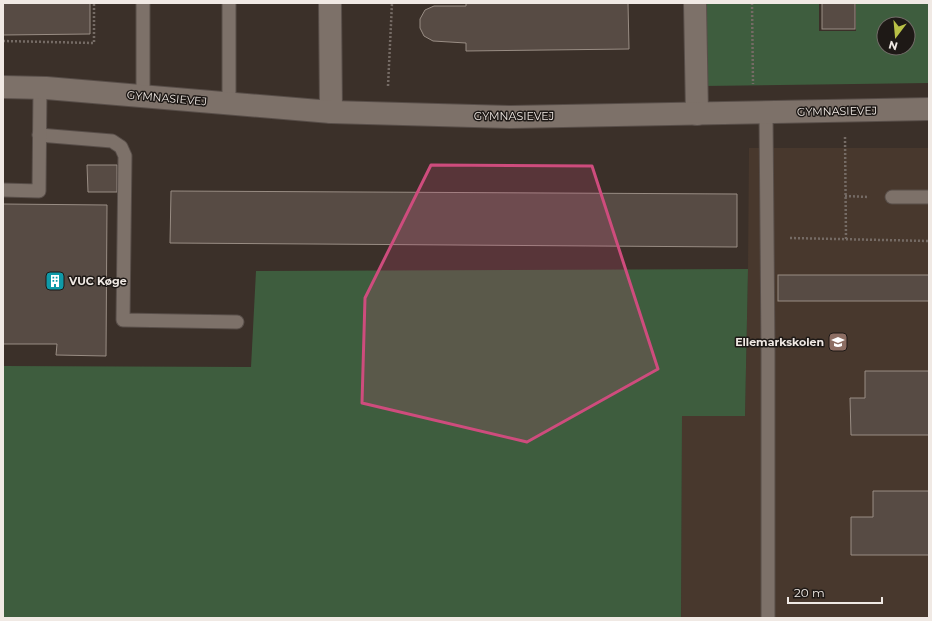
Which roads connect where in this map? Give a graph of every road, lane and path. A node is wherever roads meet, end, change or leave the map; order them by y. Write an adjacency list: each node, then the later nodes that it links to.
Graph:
1 (94, 3): 8 (path)
2 (143, 3): 11 (lane)
3 (229, 3): 12 (lane)
4 (330, 3): 15 (street)
5 (392, 3): 17 (path)
6 (696, 3): 18 (street)
7 (752, 3): 16 (path)
8 (3, 41)
9 (3, 86): 10 (street, GYMNASIEVEJ)
10 (40, 88): 11 (street, GYMNASIEVEJ); 19 (lane)
11 (143, 96): 12 (street, GYMNASIEVEJ)
12 (229, 104): 15 (street, GYMNASIEVEJ)
13 (929, 109): 14 (street, GYMNASIEVEJ)
14 (845, 111): 16 (street, GYMNASIEVEJ); 24 (path)
15 (331, 112): 17 (street, GYMNASIEVEJ)
16 (760, 113): 18 (street, GYMNASIEVEJ); 23 (lane)
17 (387, 114): 18 (street, GYMNASIEVEJ)
18 (697, 114)
19 (39, 135): 20 (lane); 26 (lane)
20 (3, 190)
21 (892, 197): 22 (lane)
22 (929, 197)
23 (767, 237): 24 (path); 27 (lane)
24 (846, 239): 25 (path)
25 (929, 241)
26 (237, 322)
27 (768, 618)

